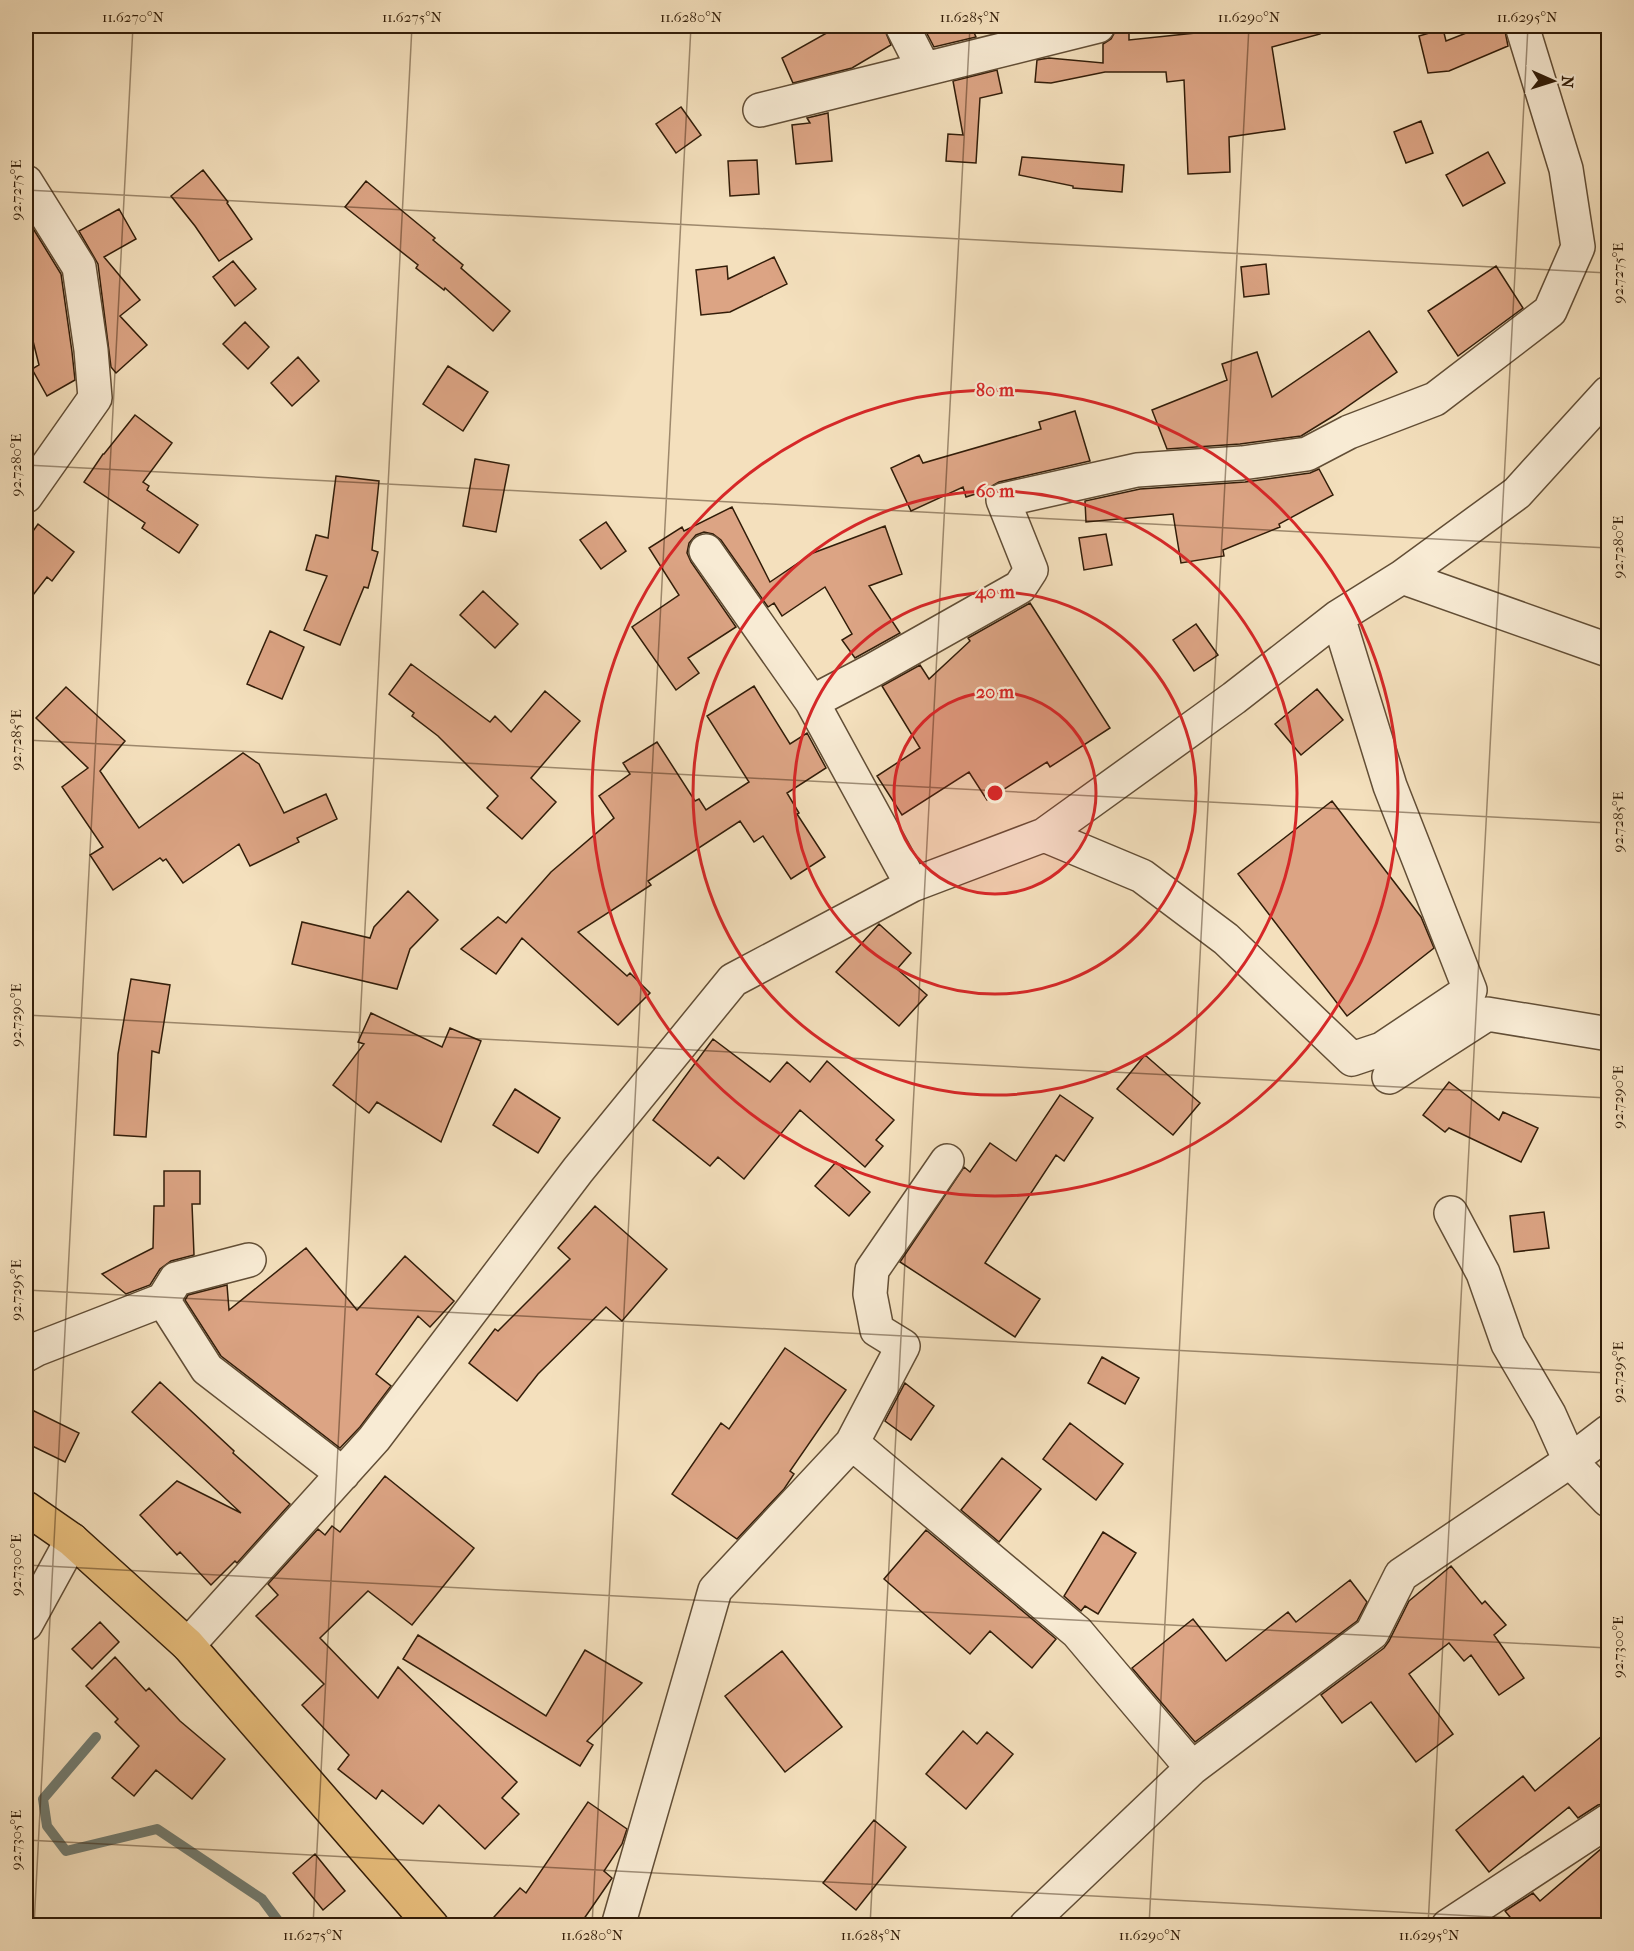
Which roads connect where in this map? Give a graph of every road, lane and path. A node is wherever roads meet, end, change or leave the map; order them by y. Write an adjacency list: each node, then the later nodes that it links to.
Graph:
1 (902, 26): 4 (street)
2 (1098, 26): 4 (street)
3 (1522, 26): 13 (street)
4 (924, 69): 5 (street)
5 (760, 110)
6 (26, 182): 8 (street)
7 (1608, 393): 10 (street)
8 (26, 496)
9 (706, 551): 13 (street)
10 (1402, 577): 11 (street); 12 (street)
11 (1338, 617): 14 (street); 14 (street)
12 (1608, 650)
13 (812, 702): 15 (street)
14 (1044, 835): 15 (street)
15 (912, 885): 26 (street)
16 (1608, 1032): 17 (street)
17 (1389, 1077)
18 (947, 1161): 24 (street)
19 (1451, 1213): 25 (street)
20 (249, 1260): 21 (street)
21 (163, 1300): 22 (street); 26 (street)
22 (26, 1355)
23 (1608, 1432): 25 (street)
24 (852, 1443): 32 (street); 35 (street)
25 (1570, 1461): 27 (street); 32 (street)
26 (343, 1474): 31 (street)
27 (1608, 1500)
28 (26, 1508): 29 (main road)
29 (72, 1540): 30 (street); 31 (main road)
30 (26, 1624)
31 (188, 1645): 34 (main road)
32 (1192, 1768): 36 (street)
33 (1608, 1821): 37 (street)
34 (432, 1926)
35 (618, 1926)
36 (1026, 1926)
37 (1448, 1926)

